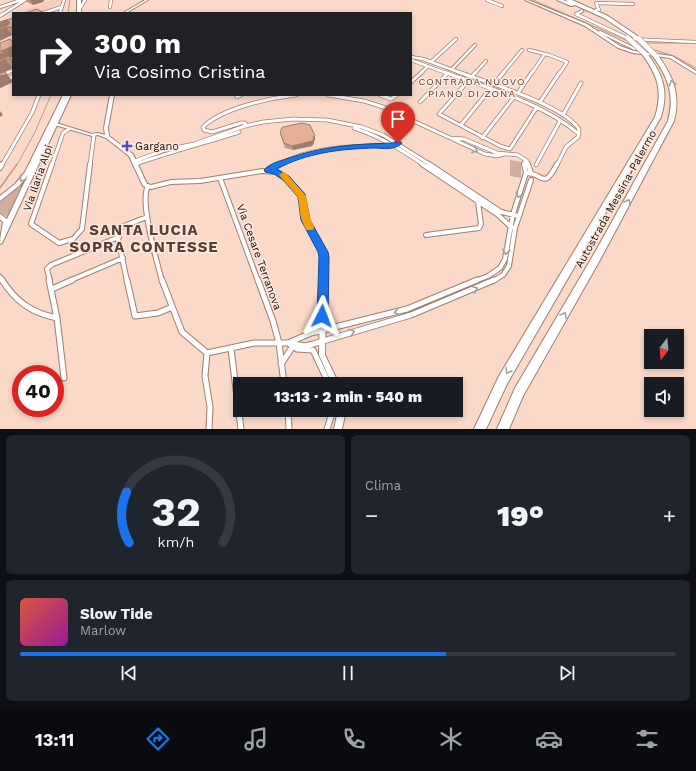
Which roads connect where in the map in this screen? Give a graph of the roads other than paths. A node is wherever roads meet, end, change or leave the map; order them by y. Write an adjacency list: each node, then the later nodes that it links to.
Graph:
1 (21, 0): 14 (street)
2 (25, 0): 19 (street)
3 (64, 0): 16 (street)
4 (76, 0): 24 (main road)
5 (79, 0): 24 (main road)
6 (86, 0): 24 (street)
7 (111, 0): 17 (street)
8 (148, 0): 25 (street)
9 (487, 0): 15 (street)
10 (526, 0): 28 (street)
11 (558, 0): 124 (highway, Autostrada Messina-Palermo, one-way to 124, bridge)
12 (568, 0): 125 (highway, Autostrada Messina-Palermo, one-way to 12, bridge)
13 (633, 4): 18 (street)
14 (1, 6): 19 (street)
15 (502, 6)
16 (62, 7): 22 (street); 23 (street)
17 (110, 7)
18 (596, 10)
19 (6, 11): 21 (street); 26 (street)
20 (582, 11): 27 (street)
21 (0, 12)
22 (46, 12)
23 (60, 12)
24 (77, 12)
25 (126, 12)
26 (0, 16)
27 (607, 30): 28 (street); 30 (street)
28 (599, 32): 32 (street); 43 (street)
29 (456, 39): 38 (street)
30 (696, 42)
31 (475, 45): 41 (street)
32 (635, 49)
33 (522, 50): 52 (street)
34 (529, 50): 35 (street)
35 (544, 54): 54 (street); 65 (street)
36 (412, 57): 38 (street)
37 (412, 60): 40 (street)
38 (430, 62): 41 (street)
39 (486, 62): 46 (street)
40 (428, 66): 44 (street); 49 (street)
41 (452, 69): 46 (street)
42 (12, 70): 45 (street)
43 (696, 72)
44 (448, 73): 48 (street); 64 (street)
45 (0, 76)
46 (472, 76): 52 (street)
47 (12, 77): 50 (street)
48 (469, 80): 53 (street); 69 (street)
49 (412, 81)
50 (0, 82)
51 (581, 83): 67 (street)
52 (494, 84): 54 (street)
53 (491, 88): 63 (street); 69 (street)
54 (518, 93): 65 (street)
55 (39, 96): 83 (street)
56 (65, 96): 71 (main road)
57 (68, 96): 71 (main road)
58 (112, 96): 75 (street)
59 (290, 96): 70 (street)
60 (334, 96): 76 (street)
61 (383, 96): 62 (street)
62 (395, 96)
63 (514, 97): 66 (street); 77 (street)
64 (420, 102)
65 (540, 102): 67 (street)
66 (537, 107): 68 (street); 77 (street)
67 (563, 115): 74 (street)
68 (560, 121): 74 (street); 82 (street)
69 (462, 125): 77 (street)
70 (247, 126): 78 (street); 81 (street)
71 (52, 127): 72 (street); 90 (main road, one-way to 90); 96 (main road)
72 (68, 128): 73 (street); 73 (street, Via Ilaria Alpi)
73 (94, 135): 75 (street)
74 (579, 135): 88 (street)
75 (107, 137): 81 (street)
76 (448, 138): 79 (street); 79 (street, one-way to 79)
77 (482, 138)
78 (396, 144): 81 (street); 84 (street); 91 (street); 92 (street)
79 (504, 154): 80 (street)
80 (525, 160): 85 (street); 86 (street)
81 (135, 162): 89 (street)
82 (536, 165)
83 (0, 168)
84 (268, 170): 87 (street); 105 (street)
85 (531, 173): 86 (street); 88 (street)
86 (525, 175): 88 (street); 92 (street, one-way to 92)
87 (220, 178): 89 (street); 107 (street, Via Cesare Terranova)
88 (533, 178): 92 (street)
89 (148, 186): 94 (street)
90 (0, 199)
91 (478, 202): 95 (street); 97 (street)
92 (516, 215): 95 (street)
93 (0, 216): 96 (main road)
94 (147, 217): 98 (street); 110 (street)
95 (513, 227): 105 (street, one-way to 105); 106 (street, one-way to 95)
96 (4, 232): 99 (main road)
97 (426, 235)
98 (118, 237): 100 (street); 102 (street)
99 (0, 241)
100 (123, 258): 102 (street); 103 (street)
101 (0, 277): 104 (street)
102 (52, 289): 104 (street)
103 (170, 308)
104 (58, 318): 112 (street)
105 (322, 331): 106 (street); 108 (street)
106 (322, 341): 108 (street); 115 (street)
107 (279, 343): 108 (street); 109 (street); 111 (street, Via Cesare Terranova)
108 (291, 345): 111 (street); 114 (street)
109 (232, 349): 110 (street); 120 (street)
110 (207, 353): 119 (street)
111 (281, 364): 113 (street, Via Cesare Terranova)
112 (63, 365)
113 (283, 377)
114 (326, 377)
115 (333, 377)
116 (288, 417): 121 (street)
117 (331, 417): 122 (street)
118 (341, 417): 123 (street)
119 (208, 429)
120 (241, 429)
121 (289, 429)
122 (327, 429)
123 (338, 429)
124 (480, 429)
125 (503, 429)

